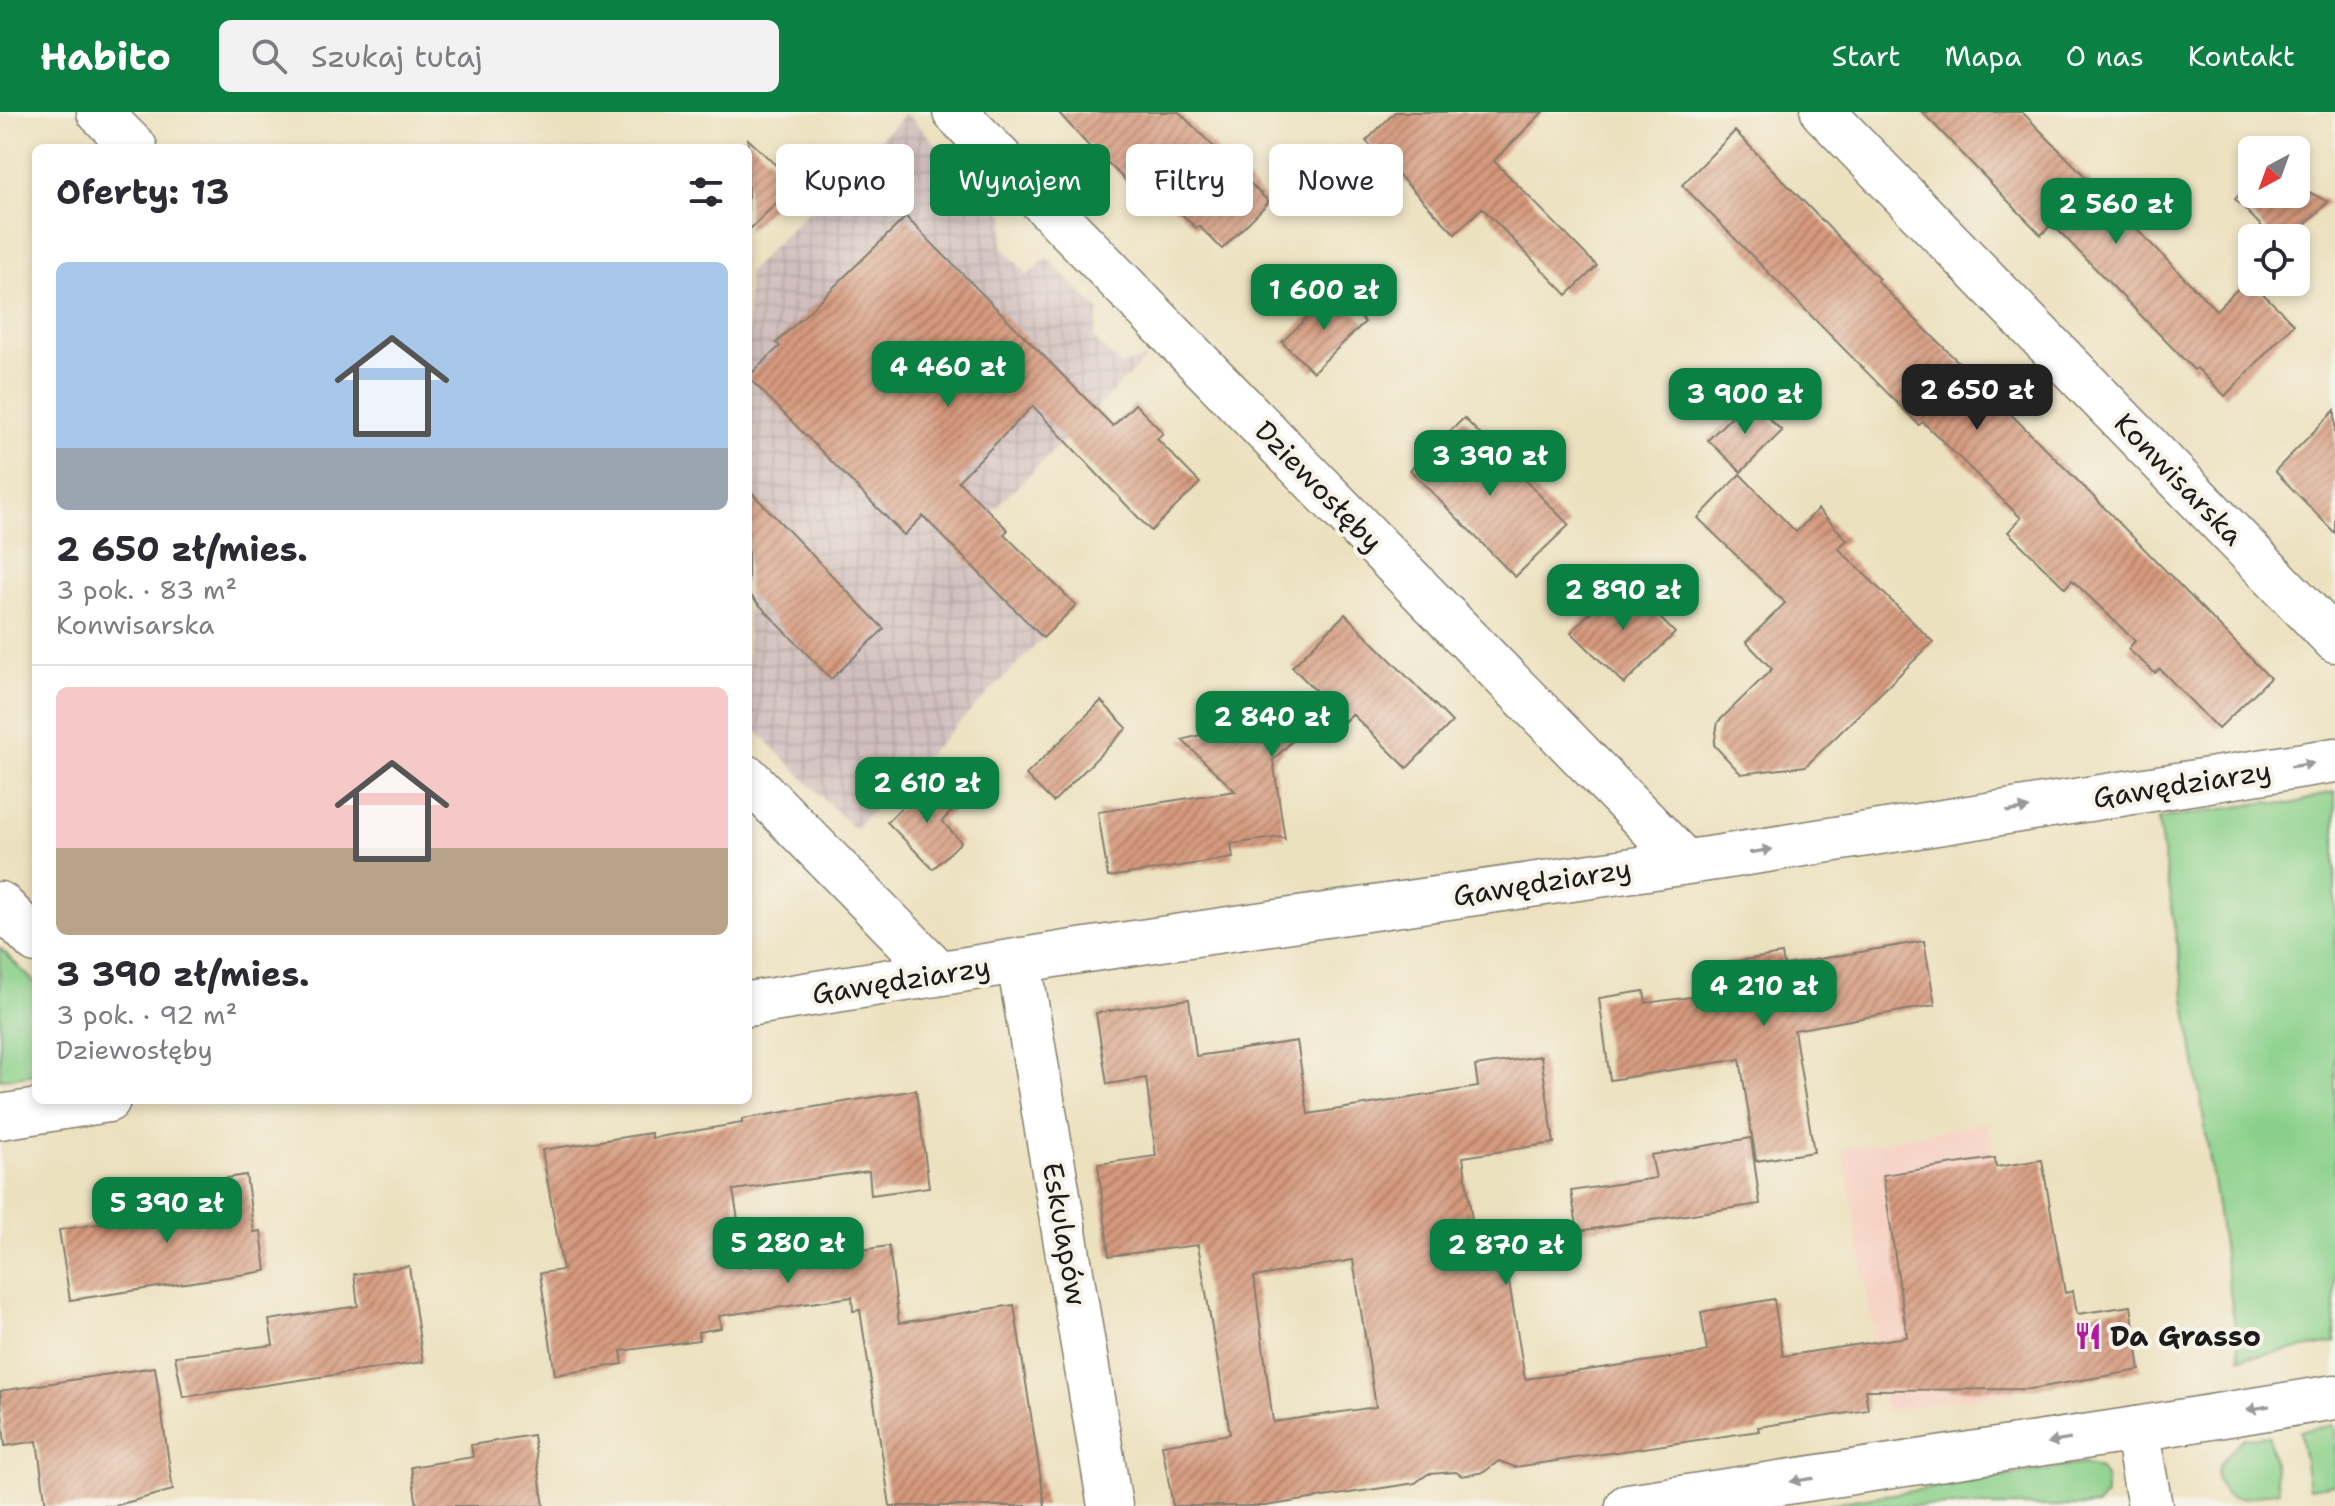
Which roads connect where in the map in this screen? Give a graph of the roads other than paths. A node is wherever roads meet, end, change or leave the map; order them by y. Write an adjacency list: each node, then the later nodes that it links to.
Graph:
1 (99, 112): 4 (street)
2 (955, 112): 8 (street, Dziewosłęby)
3 (1823, 112): 5 (street, Konwisarska)
4 (131, 144)
5 (2335, 640)
6 (2335, 760): 8 (street, Gawędziarzy, one-way to 6)
7 (752, 782): 12 (street)
8 (1683, 860): 11 (street, Gawędziarzy)
9 (0, 904): 10 (street)
10 (32, 937)
11 (1019, 962): 12 (street, Gawędziarzy); 18 (street, Eskulapów)
12 (939, 973): 13 (street, Gawędziarzy)
13 (752, 1003)
14 (83, 1104): 15 (street)
15 (0, 1117)
16 (2335, 1397): 17 (street, one-way to 17)
17 (2136, 1429): 19 (street, one-way to 19); 20 (street)
18 (1110, 1506)
19 (1628, 1506)
20 (2150, 1506)

